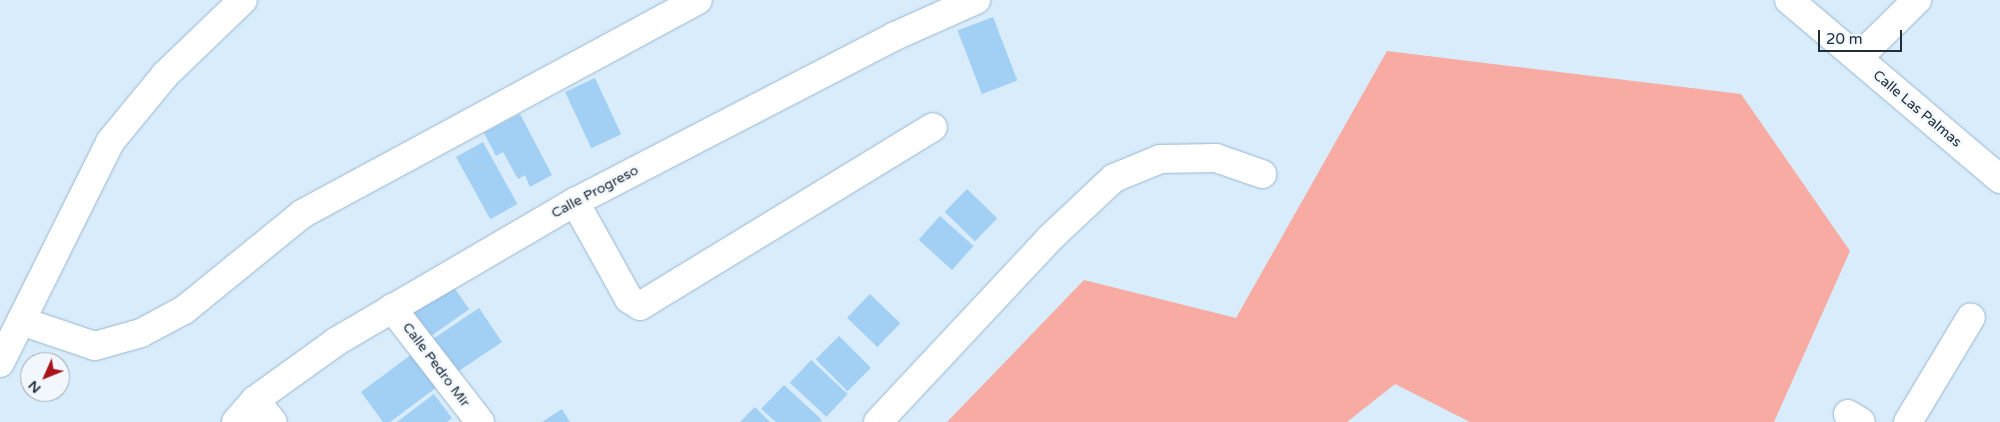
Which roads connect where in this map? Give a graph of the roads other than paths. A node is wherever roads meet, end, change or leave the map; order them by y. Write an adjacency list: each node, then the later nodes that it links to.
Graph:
1 (243, 0): 13 (street)
2 (698, 0): 13 (street)
3 (976, 0): 10 (street, Calle Progreso)
4 (1789, 0): 6 (street, Calle Las Palmas)
5 (1917, 0): 6 (street)
6 (1858, 58): 8 (street, Calle Las Palmas)
7 (933, 127): 10 (street)
8 (1997, 171)
9 (1262, 174): 19 (street)
10 (575, 202): 11 (street, Calle Progreso)
11 (392, 308): 15 (street, Calle Progreso); 18 (street, Calle Pedro Mir)
12 (1971, 317): 20 (street)
13 (21, 321): 14 (street)
14 (0, 363)
15 (255, 400): 16 (street, Calle Progreso); 17 (street)
16 (236, 422)
17 (273, 422)
18 (480, 422)
19 (878, 422)
20 (1908, 422)

